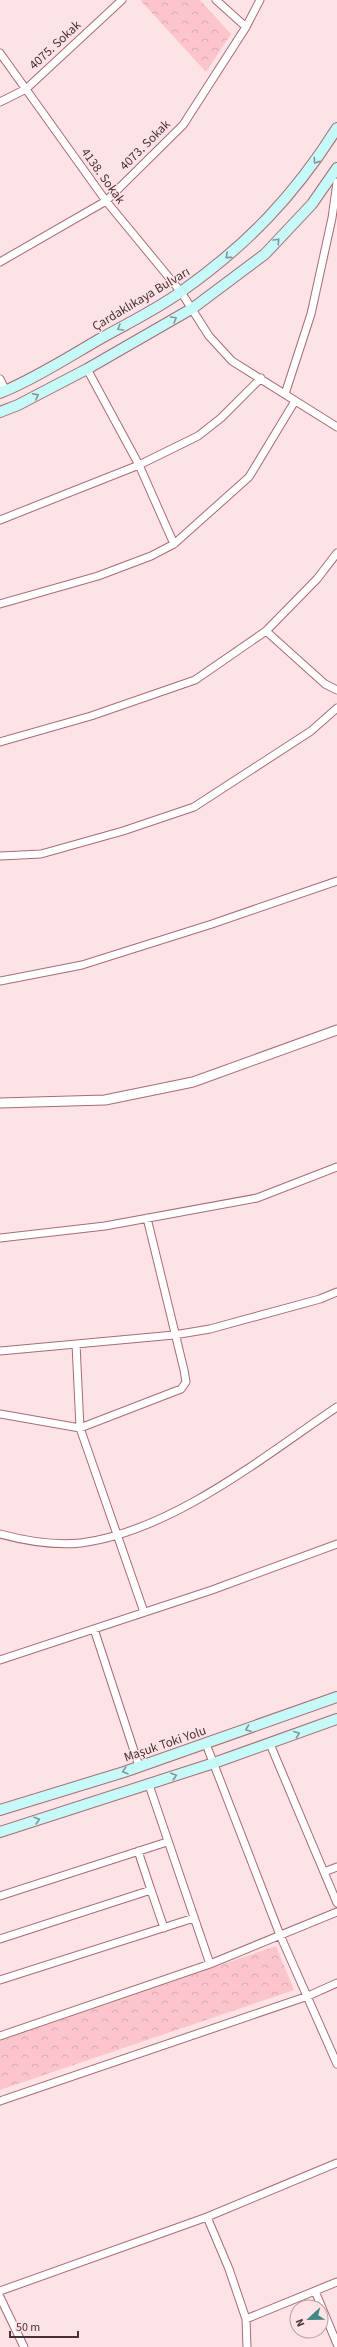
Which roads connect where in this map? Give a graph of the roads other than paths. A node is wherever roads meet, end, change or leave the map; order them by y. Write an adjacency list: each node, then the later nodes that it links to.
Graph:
1 (122, 0): 6 (street, 4075. Sokak)
2 (216, 0): 4 (street)
3 (260, 0): 4 (street, 4073. Sokak)
4 (246, 27): 11 (street, 4073. Sokak)
5 (0, 53): 6 (street, 4138. Sokak)
6 (26, 89): 7 (street, 4075. Sokak); 11 (street, 4138. Sokak)
7 (0, 102)
8 (337, 128): 14 (main road, Çardaklıkaya Bulvarı, one-way to 14)
9 (337, 168): 15 (main road, one-way to 9)
10 (337, 182): 12 (street)
11 (106, 201): 13 (street, 4073. Sokak); 14 (street, 4138. Sokak)
12 (334, 219): 20 (street)
13 (0, 262)
14 (181, 292): 15 (street, 4138. Sokak); 19 (main road, Çardaklıkaya Bulvarı, one-way to 19)
15 (193, 308): 16 (main road, one-way to 15); 17 (street, 4138. Sokak)
16 (87, 369): 22 (main road, one-way to 16); 24 (street)
17 (261, 378): 20 (street, 4138. Sokak); 24 (street)
18 (0, 380): 19 (street)
19 (3, 392)
20 (285, 394): 21 (street, 4138. Sokak)
21 (295, 401): 23 (street, 4138. Sokak); 26 (street)
22 (0, 412)
23 (337, 427)
24 (139, 465): 25 (street); 26 (street)
25 (0, 520)
26 (174, 544): 28 (street)
27 (337, 553): 29 (street)
28 (0, 604)
29 (266, 632): 30 (street); 32 (street)
30 (337, 690)
31 (337, 708): 33 (street)
32 (0, 742)
33 (0, 856)
34 (337, 881): 35 (street)
35 (0, 980)
36 (337, 1030): 37 (street)
37 (0, 1103)
38 (337, 1167): 39 (street)
39 (147, 1218): 40 (street); 42 (street)
40 (0, 1238)
41 (337, 1292): 42 (street)
42 (174, 1334): 43 (street); 47 (street)
43 (76, 1344): 44 (street); 47 (street)
44 (0, 1351)
45 (337, 1407): 49 (street)
46 (0, 1414): 47 (street)
47 (80, 1428): 49 (street)
48 (0, 1534): 49 (street)
49 (117, 1535): 51 (street)
50 (337, 1544): 51 (street)
51 (144, 1612): 52 (street)
52 (94, 1629): 53 (street); 59 (street)
53 (0, 1660)
54 (337, 1697): 56 (main road, Maşuk Toki Yolu, one-way to 56)
55 (337, 1719): 57 (main road, one-way to 55)
56 (206, 1744): 58 (street); 59 (main road, Maşuk Toki Yolu)
57 (270, 1744): 58 (main road); 66 (street)
58 (214, 1763): 60 (main road, one-way to 58); 73 (street)
59 (139, 1766): 61 (main road, Maşuk Toki Yolu, one-way to 61)
60 (149, 1785): 62 (main road, one-way to 60); 63 (street)
61 (0, 1810)
62 (0, 1832)
63 (167, 1842): 64 (street); 71 (street)
64 (138, 1851): 67 (street); 68 (street)
65 (337, 1867): 66 (street)
66 (324, 1872): 69 (street)
67 (151, 1890): 72 (street); 74 (street)
68 (0, 1896)
69 (337, 1903)
70 (337, 1912): 73 (street)
71 (194, 1918): 72 (street); 75 (street)
72 (164, 1928): 76 (street)
73 (280, 1935): 75 (street); 78 (street)
74 (0, 1939)
75 (210, 1964): 79 (street)
76 (0, 1980)
77 (337, 1983): 78 (street)
78 (308, 1996): 80 (street); 81 (street)
79 (0, 2036)
80 (337, 2064)
81 (0, 2100)
82 (337, 2163): 83 (street)
83 (207, 2217): 85 (street); 88 (street)
84 (337, 2282): 86 (street)
85 (0, 2291)
86 (315, 2291): 88 (street); 89 (street)
87 (0, 2297): 90 (street)
88 (246, 2319): 91 (street)
89 (337, 2344)
90 (24, 2347)
91 (247, 2347)

